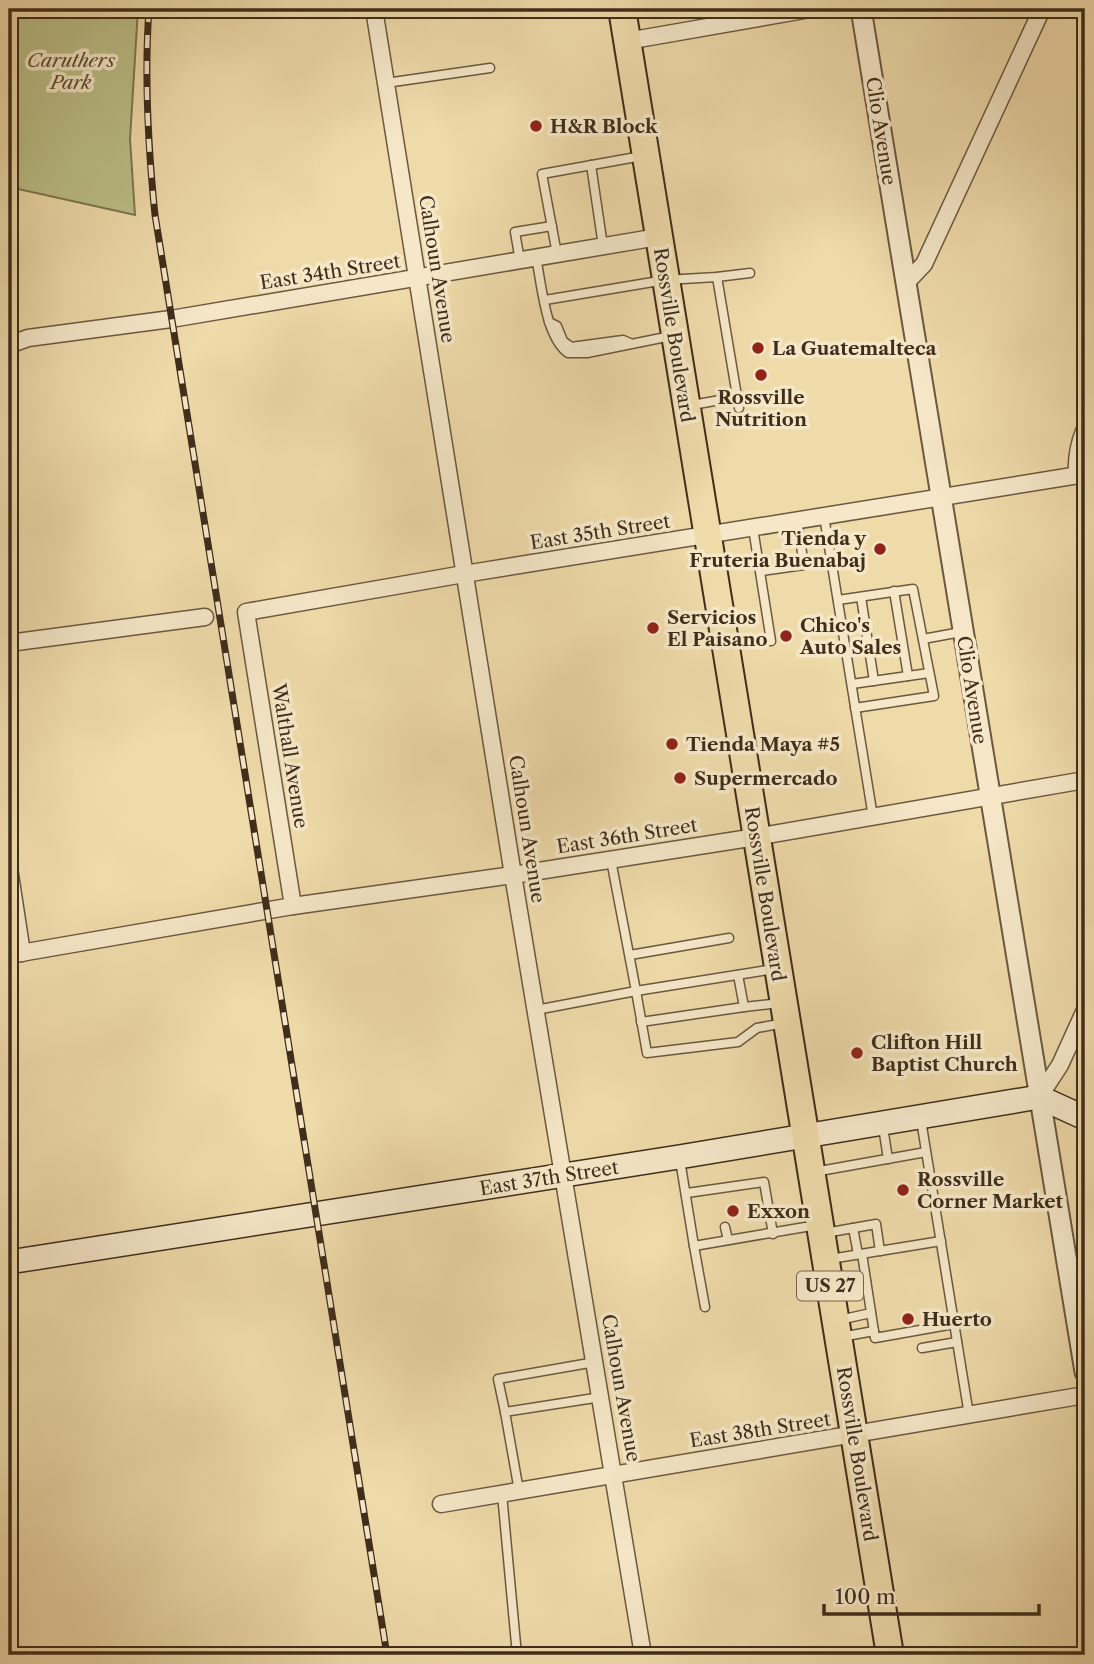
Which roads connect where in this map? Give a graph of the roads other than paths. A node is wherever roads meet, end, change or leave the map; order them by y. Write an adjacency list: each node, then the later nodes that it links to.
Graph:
1 (374, 9): 8 (street, Calhoun Avenue)
2 (622, 9): 6 (highway, Rossville Boulevard / US 27)
3 (810, 9): 6 (street)
4 (861, 9): 20 (street, Clio Avenue)
5 (1042, 9): 20 (street)
6 (627, 41): 9 (highway, Rossville Boulevard / US 27)
7 (490, 68): 8 (lane)
8 (386, 83): 18 (street, Calhoun Avenue)
9 (645, 155): 10 (lane); 12 (highway, Rossville Boulevard / US 27)
10 (590, 165): 11 (lane); 13 (lane)
11 (552, 226): 14 (lane); 15 (lane)
12 (658, 237): 13 (street, East 34th Street); 19 (highway, Rossville Boulevard / US 27)
13 (603, 246): 14 (street, East 34th Street)
14 (557, 254): 15 (street, East 34th Street)
15 (528, 259): 18 (street, East 34th Street); 21 (lane)
16 (750, 272): 17 (lane)
17 (717, 277): 19 (lane); 24 (lane)
18 (418, 278): 23 (street, East 34th Street); 35 (street, Calhoun Avenue)
19 (665, 280): 21 (lane); 22 (highway, Rossville Boulevard / US 27)
20 (906, 283): 29 (street, Clio Avenue)
21 (545, 300): 22 (lane)
22 (674, 335): 25 (highway, Rossville Boulevard / US 27)
23 (9, 345)
24 (737, 397): 25 (lane); 26 (lane)
25 (685, 406): 33 (highway, Rossville Boulevard / US 27)
26 (739, 408)
27 (1085, 429): 28 (street)
28 (1081, 475): 29 (street, East 35th Street)
29 (939, 497): 30 (street, East 35th Street); 41 (street, Clio Avenue)
30 (824, 516): 31 (street, East 35th Street); 38 (lane)
31 (797, 521): 32 (street, East 35th Street); 34 (lane)
32 (753, 528): 33 (street, East 35th Street); 34 (lane)
33 (706, 536): 35 (street, East 35th Street); 53 (highway, Rossville Boulevard / US 27)
34 (761, 571): 43 (lane)
35 (464, 574): 39 (street, East 35th Street); 56 (street, Calhoun Avenue)
36 (894, 591): 37 (lane); 42 (lane); 46 (lane)
37 (860, 597): 38 (lane); 47 (lane)
38 (838, 600): 48 (lane)
39 (246, 612): 57 (street, Walthall Avenue)
40 (205, 617): 44 (street)
41 (962, 632): 42 (lane); 51 (street, Clio Avenue)
42 (923, 639): 45 (lane)
43 (771, 641)
44 (9, 643)
45 (929, 673): 46 (lane); 49 (lane)
46 (908, 676): 47 (lane)
47 (874, 681): 48 (lane)
48 (852, 684): 49 (lane)
49 (855, 708): 52 (lane)
50 (1085, 780): 51 (street, East 36th Street)
51 (989, 797): 52 (street, East 36th Street); 69 (street, Clio Avenue)
52 (873, 817): 53 (street, East 36th Street)
53 (756, 837): 54 (street, East 36th Street); 61 (highway, Rossville Boulevard / US 27)
54 (611, 860): 56 (street, East 36th Street); 60 (lane)
55 (9, 868): 59 (street)
56 (513, 875): 57 (street, East 36th Street); 65 (street, Calhoun Avenue)
57 (293, 906): 59 (street, East 36th Street)
58 (729, 938): 60 (lane)
59 (16, 954)
60 (631, 955): 63 (lane)
61 (778, 968): 62 (lane); 67 (highway, Rossville Boulevard / US 27)
62 (738, 975): 63 (lane); 64 (lane)
63 (636, 991): 65 (lane); 68 (lane)
64 (744, 1007): 67 (lane); 68 (lane)
65 (536, 1010): 78 (street, Calhoun Avenue)
66 (1085, 1010): 69 (street)
67 (785, 1012): 68 (lane); 73 (highway, Rossville Boulevard / US 27)
68 (641, 1022)
69 (1040, 1097): 70 (main road, East 37th Street); 71 (main road); 102 (street, Clio Avenue)
70 (920, 1117): 72 (main road, East 37th Street); 74 (lane)
71 (1085, 1118)
72 (882, 1124): 73 (main road, East 37th Street); 76 (lane)
73 (806, 1137): 75 (main road, East 37th Street); 77 (highway, Rossville Boulevard / US 27)
74 (926, 1152): 76 (lane); 87 (lane)
75 (679, 1157): 78 (main road, East 37th Street); 79 (lane)
76 (888, 1159): 77 (lane)
77 (811, 1173): 85 (highway, Rossville Boulevard / US 27)
78 (564, 1176): 91 (main road, East 37th Street); 101 (street, Calhoun Avenue)
79 (687, 1193): 83 (lane); 88 (lane)
80 (746, 1224): 84 (lane)
81 (725, 1227): 86 (lane)
82 (853, 1228): 85 (lane); 89 (lane); 90 (lane)
83 (773, 1234): 84 (lane); 85 (lane)
84 (749, 1236): 86 (lane)
85 (822, 1239): 90 (lane); 93 (highway, Rossville Boulevard / US 27)
86 (728, 1240): 88 (lane)
87 (941, 1241): 89 (lane); 96 (lane)
88 (694, 1245): 94 (lane)
89 (880, 1251): 90 (lane)
90 (860, 1254): 92 (lane)
91 (9, 1262)
92 (866, 1281): 93 (lane); 95 (lane)
93 (830, 1287): 97 (highway, Rossville Boulevard / US 27)
94 (705, 1307)
95 (871, 1313): 97 (lane); 98 (lane)
96 (954, 1324): 98 (lane); 99 (lane)
97 (837, 1329): 98 (lane); 107 (highway, Rossville Boulevard / US 27)
98 (874, 1331)
99 (957, 1342): 100 (lane); 106 (lane)
100 (922, 1348)
101 (595, 1362): 104 (street, Calhoun Avenue); 105 (lane)
102 (1085, 1372)
103 (1085, 1395): 106 (street, East 38th Street)
104 (601, 1397): 105 (lane); 108 (street, Calhoun Avenue)
105 (505, 1412): 109 (lane)
106 (969, 1415): 107 (street, East 38th Street)
107 (855, 1435): 108 (street, East 38th Street); 114 (highway, Rossville Boulevard / US 27)
108 (615, 1475): 109 (street, East 38th Street); 113 (street, Calhoun Avenue)
109 (519, 1491): 110 (street, East 38th Street)
110 (502, 1494): 111 (street, East 38th Street); 112 (lane)
111 (441, 1504)
112 (517, 1655)
113 (643, 1655)
114 (890, 1655)

